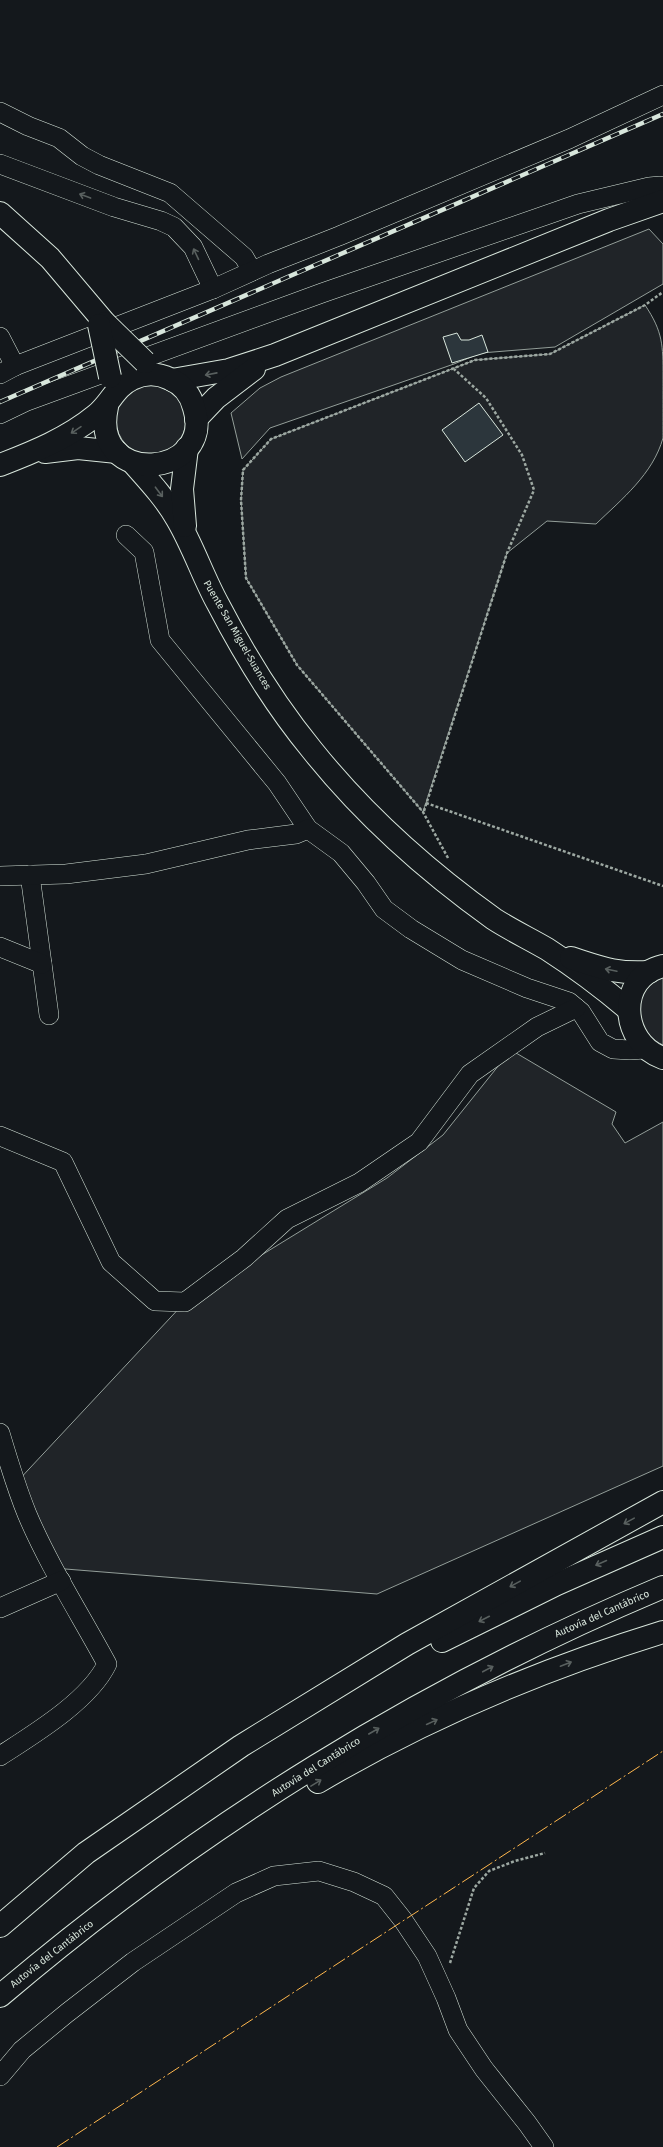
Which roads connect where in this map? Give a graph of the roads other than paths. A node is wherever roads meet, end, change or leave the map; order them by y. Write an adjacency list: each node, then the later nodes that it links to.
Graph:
1 (663, 95): 7 (street)
2 (0, 112): 7 (street)
3 (0, 164): 8 (street, one-way to 3)
4 (663, 188): 15 (street)
5 (663, 201): 11 (main road)
6 (0, 213): 9 (main road)
7 (252, 271): 8 (street)
8 (213, 289): 12 (street)
9 (102, 324): 13 (main road, bridge); 14 (main road, bridge)
10 (0, 337): 12 (street)
11 (276, 355): 13 (main road, one-way to 13); 16 (main road)
12 (7, 370)
13 (159, 372): 14 (main road); 16 (main road)
14 (110, 392): 18 (main road, one-way to 18); 19 (main road)
15 (0, 414)
16 (196, 419): 17 (main road)
17 (187, 448): 19 (main road); 22 (main road, Puente San Miguel-Suances)
18 (23, 456): 19 (main road); 20 (main road)
19 (125, 457): 22 (main road, Puente San Miguel-Suances, one-way to 22)
20 (0, 465)
21 (126, 535): 23 (street)
22 (186, 535): 27 (main road, Puente San Miguel-Suances)
23 (308, 829): 24 (street); 30 (street)
24 (30, 875): 25 (street); 28 (street)
25 (0, 876)
26 (0, 947): 28 (street)
27 (547, 950): 29 (main road, Puente San Miguel-Suances, one-way to 27); 31 (main road, Puente San Miguel-Suances)
28 (42, 964): 32 (street)
29 (656, 969): 31 (main road, Puente San Miguel-Suances)
30 (576, 1008): 33 (street); 34 (street)
31 (629, 1010): 33 (main road, Puente San Miguel-Suances)
32 (49, 1015)
33 (654, 1054)
34 (0, 1136)
35 (0, 1433): 38 (street)
36 (663, 1502): 43 (main road, one-way to 43)
37 (663, 1537): 44 (main road, one-way to 44)
38 (61, 1581): 40 (street); 42 (street)
39 (663, 1587): 45 (main road, Autovía del Cantábrico, one-way to 39)
40 (0, 1608)
41 (663, 1632): 45 (main road, one-way to 41)
42 (0, 1756)
43 (0, 1926)
44 (0, 1936)
45 (0, 1998)
46 (0, 2076): 47 (street)
47 (544, 2147)

